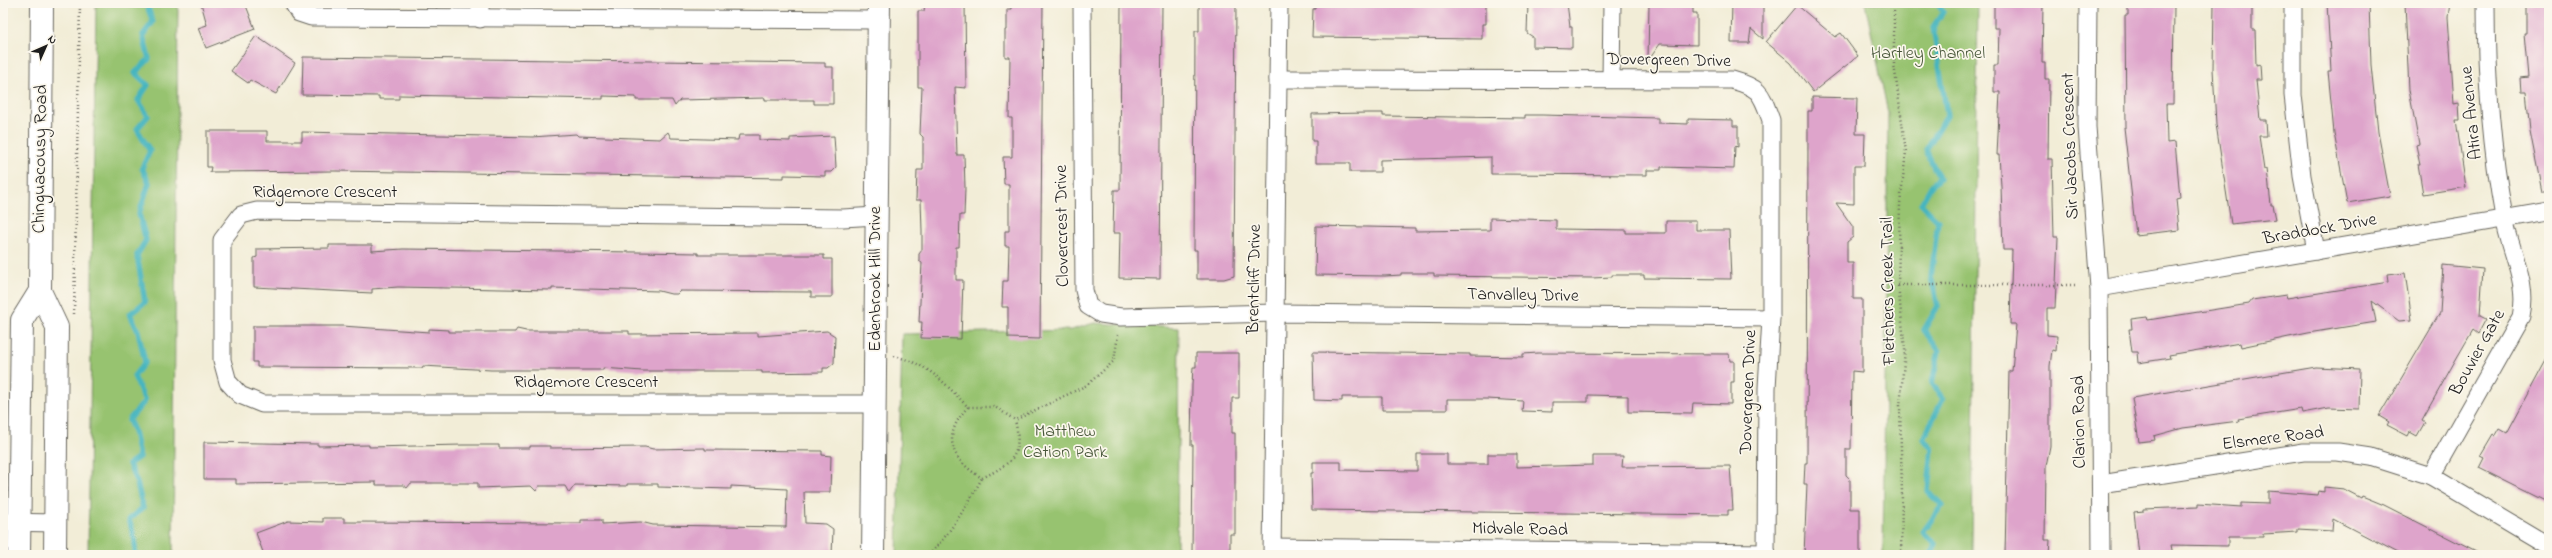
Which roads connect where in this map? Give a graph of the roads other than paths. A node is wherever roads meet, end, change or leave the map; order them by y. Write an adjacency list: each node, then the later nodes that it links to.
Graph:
1 (42, 3): 18 (main road, Chinguacousy Road)
2 (293, 3): 9 (street)
3 (1082, 3): 19 (street, Clovercrest Drive)
4 (1279, 3): 11 (street, Brentcliff Drive)
5 (1612, 3): 12 (street)
6 (2088, 3): 17 (street, Sir Jacobs Crescent)
7 (2293, 3): 16 (street)
8 (2486, 3): 15 (street, Atira Avenue)
9 (480, 11): 10 (street)
10 (878, 11): 14 (main road, Edenbrook Hill Drive)
11 (1278, 79): 12 (street, Dovergreen Drive); 19 (street, Brentcliff Drive)
12 (1612, 79): 20 (street, Dovergreen Drive)
13 (2549, 211): 15 (street, Braddock Drive)
14 (876, 216): 21 (main road, Edenbrook Hill Drive); 21 (street, Ridgemore Crescent)
15 (2504, 219): 16 (street, Braddock Drive); 22 (street, Bouvier Gate)
16 (2316, 251): 17 (street, Braddock Drive)
17 (2098, 288): 23 (street, Clarion Road)
18 (40, 291): 24 (main road); 25 (main road, Chinguacousy Road)
19 (1275, 313): 20 (street, Tanvalley Drive); 27 (street, Brentcliff Drive)
20 (1771, 318): 28 (street, Dovergreen Drive)
21 (873, 404): 31 (main road, Edenbrook Hill Drive)
22 (2431, 476): 23 (street, Elsmere Road); 26 (street, Elsmere Road)
23 (2101, 484): 32 (street, Clarion Road)
24 (11, 522): 25 (street); 29 (main road)
25 (55, 523): 30 (main road, Chinguacousy Road)
26 (2549, 546)
27 (1273, 551): 28 (street, Midvale Road)
28 (1767, 554)
29 (19, 555)
30 (55, 555)
31 (873, 555)
32 (2101, 555)

